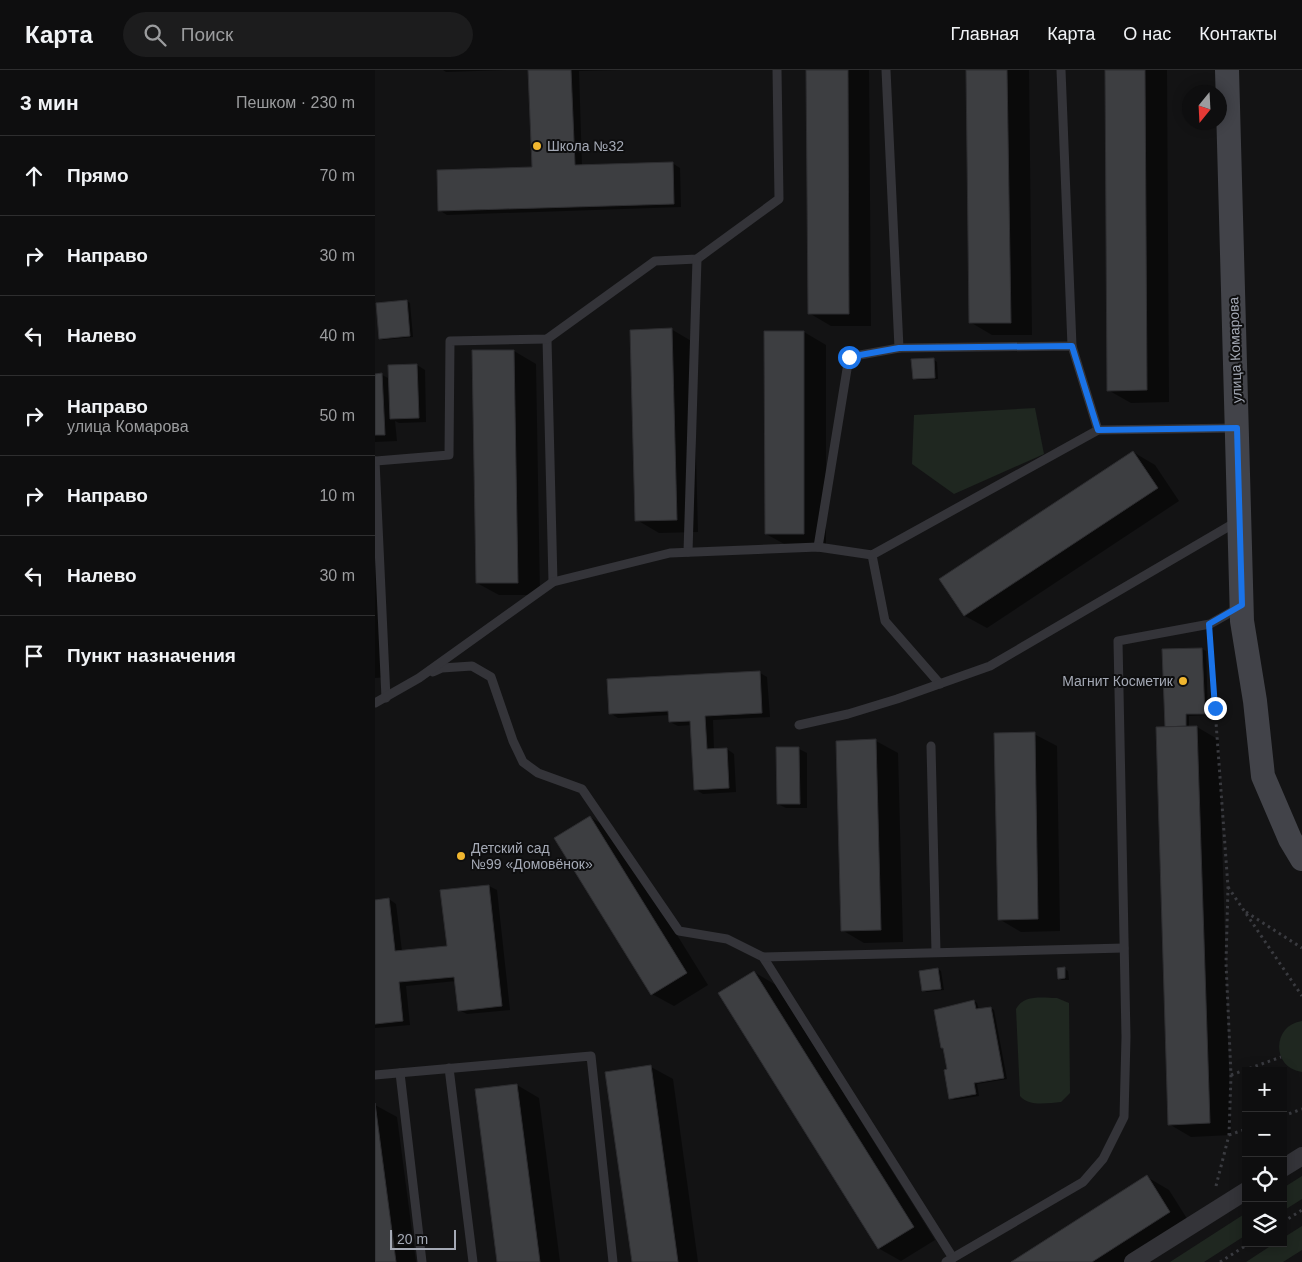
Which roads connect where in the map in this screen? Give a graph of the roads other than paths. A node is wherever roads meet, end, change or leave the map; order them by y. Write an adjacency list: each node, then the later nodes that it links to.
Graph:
1 (777, 70): 5 (lane)
2 (886, 70): 8 (lane)
3 (1061, 70): 7 (lane)
4 (1227, 70): 9 (main road, улица Комарова)
5 (697, 259): 6 (lane); 14 (lane)
6 (547, 339): 11 (lane); 16 (lane)
7 (1072, 346): 8 (lane); 10 (lane)
8 (899, 348): 13 (lane)
9 (1237, 428): 10 (lane); 12 (main road, улица Комарова)
10 (1098, 430): 15 (lane)
11 (375, 461): 20 (lane)
12 (1240, 519): 17 (main road, улица Комарова); 19 (lane)
13 (818, 547): 14 (lane); 15 (lane)
14 (688, 552): 16 (lane)
15 (872, 556): 19 (lane)
16 (553, 582): 18 (lane)
17 (1242, 605): 24 (main road, улица Комарова); 25 (lane)
18 (419, 678): 20 (lane); 27 (lane)
19 (940, 684): 22 (lane)
20 (387, 698): 21 (lane)
21 (375, 703)
22 (799, 725)
23 (931, 746): 26 (lane)
24 (1302, 859)
25 (1124, 948): 26 (lane); 34 (lane)
26 (935, 952): 27 (lane)
27 (763, 957): 34 (lane)
28 (449, 1068): 29 (lane); 36 (lane); 37 (lane)
29 (400, 1073): 30 (lane); 35 (lane)
30 (375, 1075)
31 (1302, 1156): 32 (street)
32 (1287, 1165)
33 (1242, 1193): 38 (street)
34 (949, 1260)
35 (422, 1262)
36 (473, 1262)
37 (613, 1262)
38 (1133, 1262)

